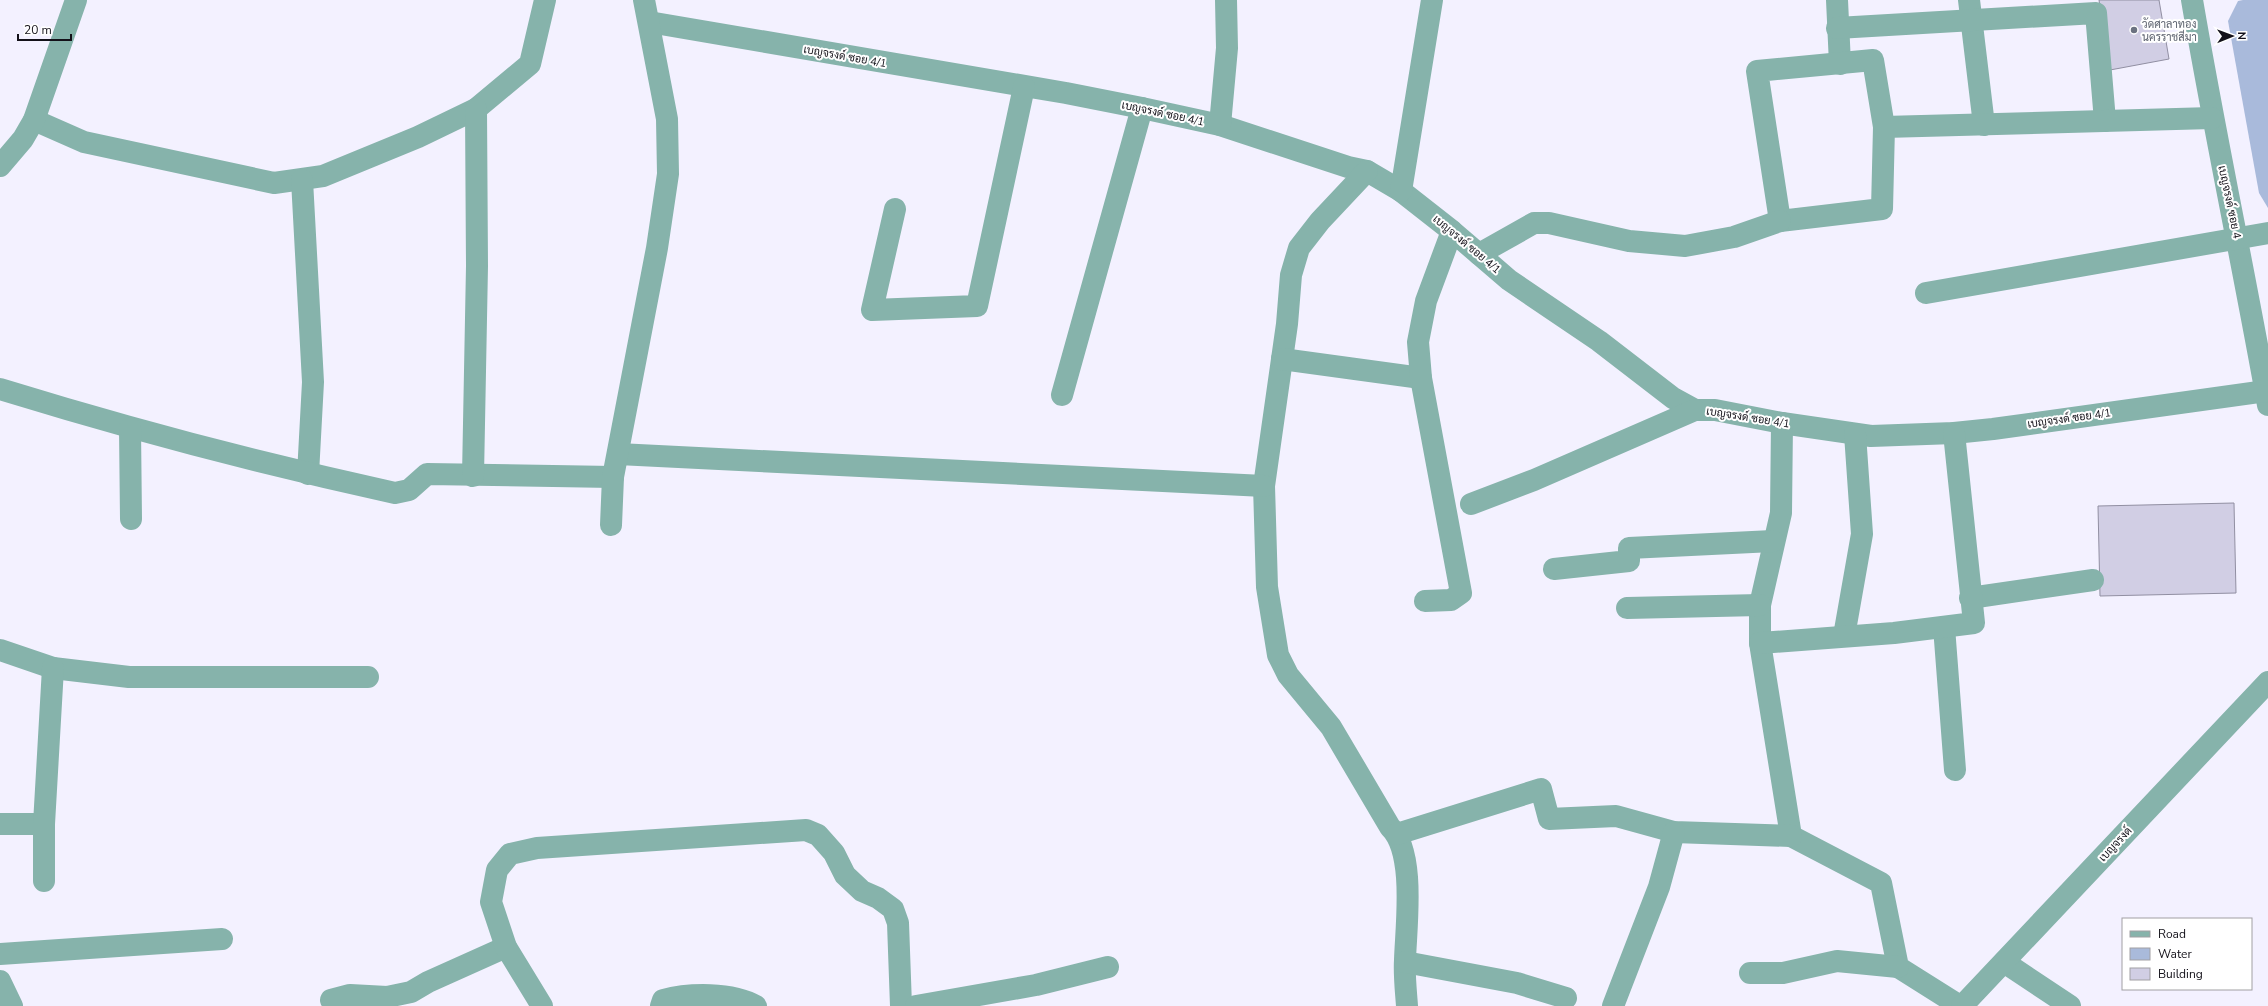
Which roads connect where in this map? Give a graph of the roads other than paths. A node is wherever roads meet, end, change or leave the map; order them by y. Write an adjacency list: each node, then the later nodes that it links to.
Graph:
1 (76, 0): 16 (street)
2 (545, 0): 14 (street)
3 (644, 0): 9 (street)
4 (1226, 0): 18 (street)
5 (1432, 0): 26 (street)
6 (1837, 0): 10 (street)
7 (2192, 0): 15 (street, เบญจรงด์ ซอย 4)
8 (1970, 10): 10 (street); 17 (street); 19 (street)
9 (649, 22): 12 (street, เบญจรงด์ ซอย 4/1); 44 (street)
10 (1837, 28): 11 (street)
11 (1840, 64): 20 (street); 28 (street)
12 (1024, 87): 13 (street, เบญจรงด์ ซอย 4/1); 27 (street)
13 (1142, 108): 18 (street, เบญจรงด์ ซอย 4/1); 37 (street)
14 (476, 109): 25 (street); 46 (street)
15 (2212, 118): 17 (street); 31 (street, เบญจรงด์ ซอย 4)
16 (34, 120): 21 (street); 25 (street)
17 (2105, 121): 19 (street)
18 (1220, 125): 24 (street, เบญจรงด์ ซอย 4/1)
19 (1984, 126): 20 (street)
20 (1884, 127): 28 (street)
21 (23, 139): 22 (street); 23 (street)
22 (0, 146)
23 (0, 166)
24 (1367, 171): 26 (street, เบญจรงด์ ซอย 4/1); 34 (street)
25 (302, 180): 45 (street)
26 (1401, 191): 29 (street, เบญจรงด์ ซอย 4/1)
27 (895, 209)
28 (1780, 221): 32 (street)
29 (1452, 231): 32 (street, เบญจรงด์ ซอย 4/1); 35 (street)
30 (2268, 233): 31 (street)
31 (2238, 238): 33 (street); 38 (street, เบญจรงด์ ซอย 4)
32 (1479, 254): 39 (street, เบญจรงด์ ซอย 4/1)
33 (1926, 293)
34 (1282, 359): 35 (street); 48 (street)
35 (1420, 378): 56 (street)
36 (0, 389): 41 (street)
37 (1062, 395)
38 (2267, 398): 42 (street, เบญจรงด์ ซอย 4/1)
39 (1695, 410): 40 (street, เบญจรงด์ ซอย 4/1); 49 (street)
40 (1782, 423): 43 (street, เบญจรงด์ ซอย 4/1); 52 (street)
41 (130, 428): 45 (street); 50 (street)
42 (1954, 433): 43 (street, เบญจรงด์ ซอย 4/1); 55 (street)
43 (1855, 434): 60 (street)
44 (618, 454): 47 (street); 48 (street)
45 (308, 474): 46 (street)
46 (473, 476): 47 (street)
47 (613, 477): 51 (street)
48 (1264, 486): 70 (street)
49 (1471, 504)
50 (131, 519)
51 (611, 525)
52 (1773, 541): 53 (street); 57 (street)
53 (1554, 569)
54 (2092, 580): 55 (street)
55 (1970, 598): 59 (street)
56 (1425, 601)
57 (1760, 605): 58 (street); 61 (street)
58 (1627, 608)
59 (1944, 627): 60 (street); 66 (street)
60 (1844, 636): 61 (street)
61 (1760, 643): 71 (street)
62 (0, 650): 63 (street)
63 (53, 668): 64 (street); 68 (street)
64 (368, 677)
65 (2268, 682): 77 (street, เบญจรงด์)
66 (1955, 770)
67 (0, 824): 68 (street)
68 (44, 824): 72 (street)
69 (1674, 832): 70 (street); 71 (street); 91 (street)
70 (1398, 834): 76 (street)
71 (1791, 836): 79 (street)
72 (44, 881)
73 (222, 939): 75 (street)
74 (506, 947): 83 (street); 85 (street); 88 (street)
75 (0, 954)
76 (1405, 962): 82 (street); 90 (street)
77 (2004, 962): 92 (street, เบญจรงด์); 93 (street)
78 (1108, 967): 89 (street)
79 (1898, 967): 80 (street); 92 (street)
80 (1750, 973)
81 (0, 981): 84 (street)
82 (1566, 998)
83 (331, 1000)
84 (12, 1006)
85 (542, 1006)
86 (662, 1006): 87 (street)
87 (756, 1006)
88 (901, 1006)
89 (916, 1006)
90 (1407, 1006)
91 (1613, 1006)
92 (1961, 1006)
93 (2070, 1006)

